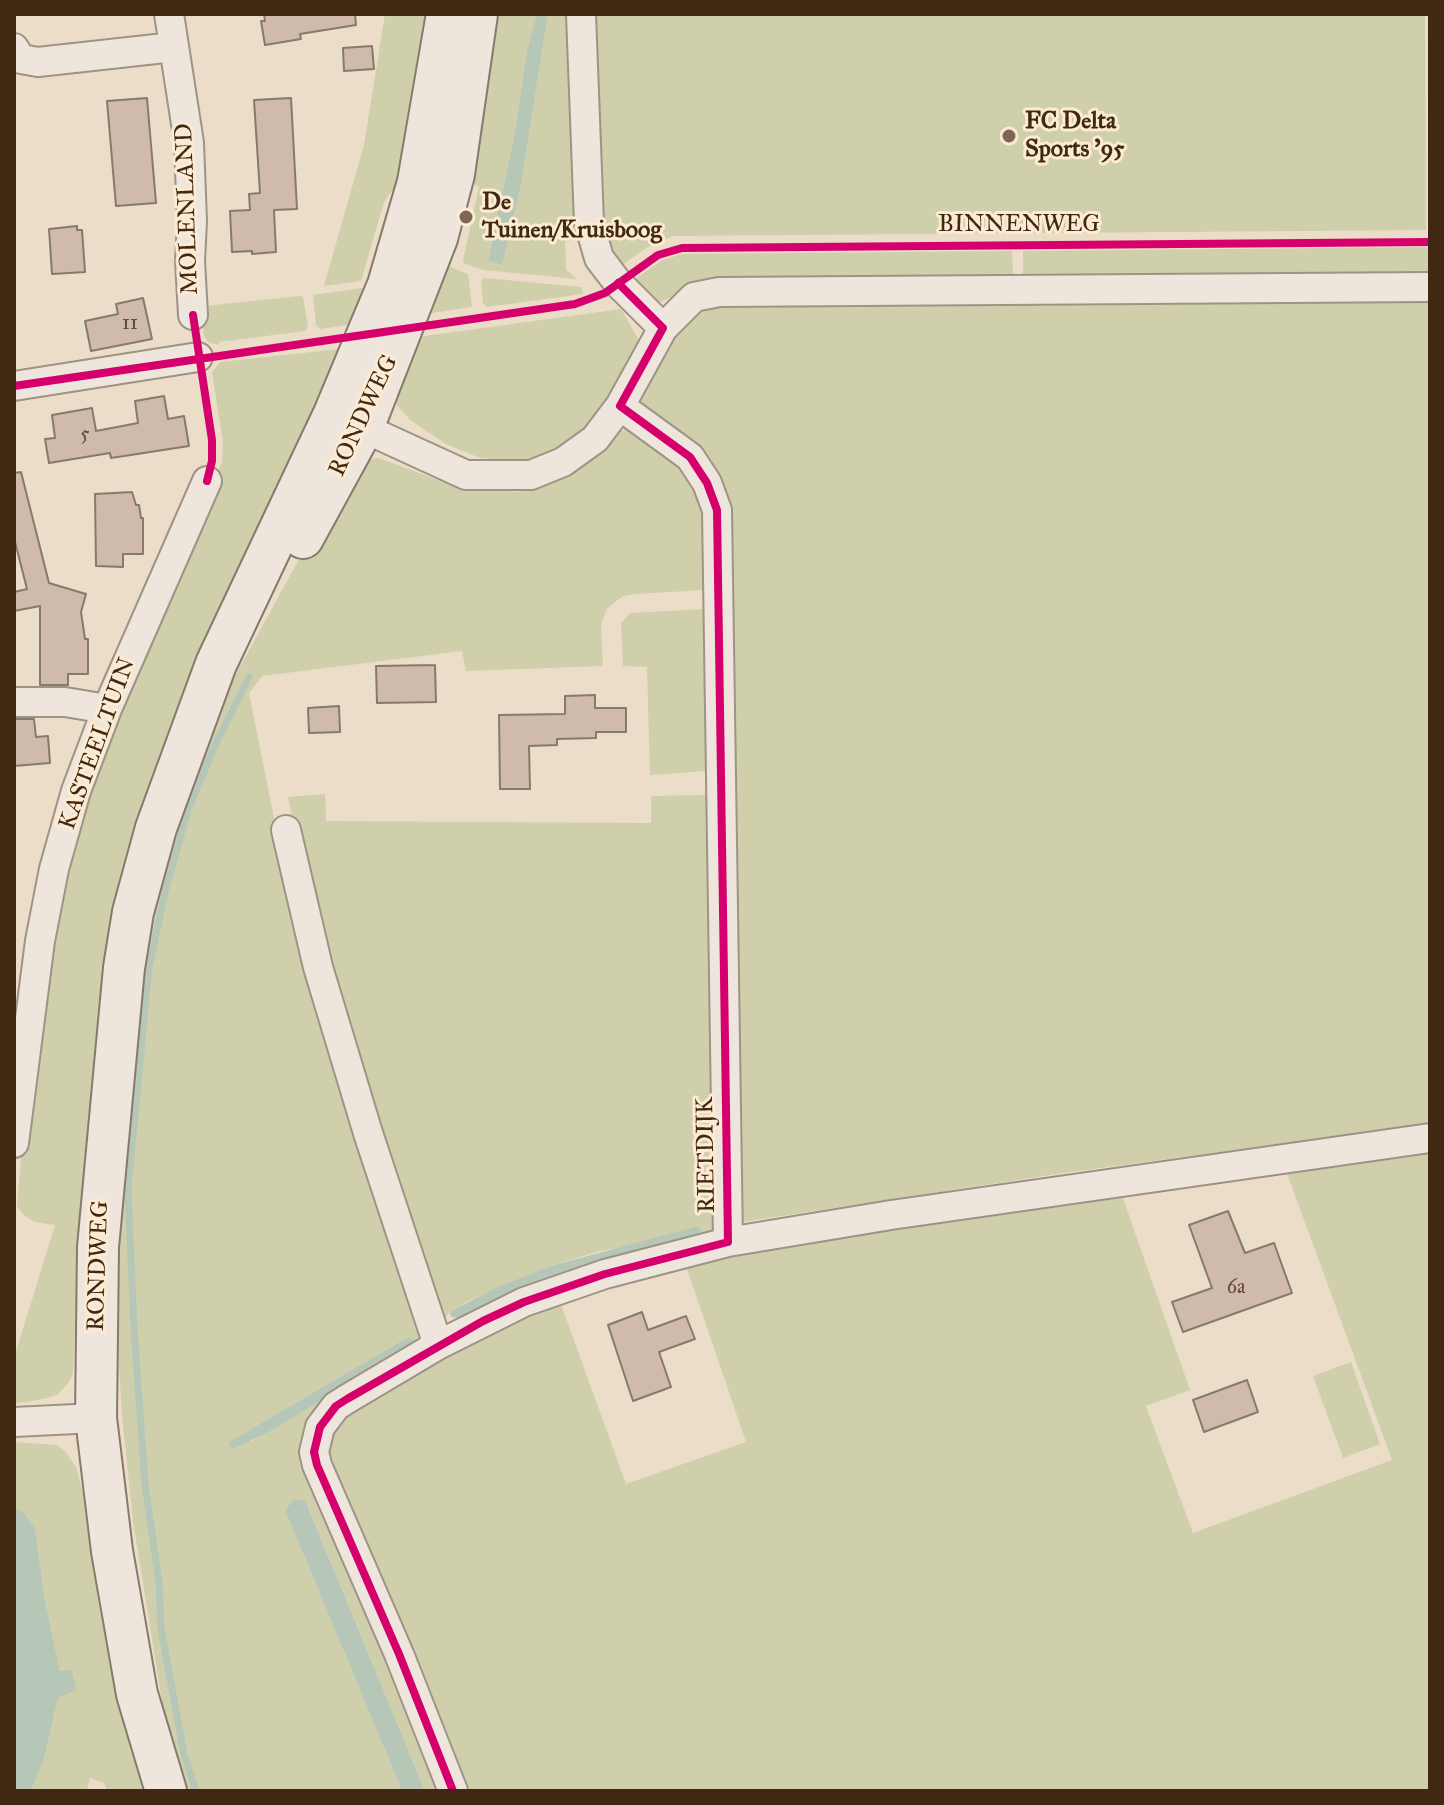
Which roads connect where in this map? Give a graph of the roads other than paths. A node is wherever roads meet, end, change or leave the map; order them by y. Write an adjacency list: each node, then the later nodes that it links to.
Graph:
1 (169, 14): 5 (street, MOLENLAND)
2 (447, 14): 13 (main road, RONDWEG)
3 (477, 14): 13 (main road, RONDWEG)
4 (581, 14): 9 (street)
5 (174, 47): 6 (street); 8 (street, MOLENLAND)
6 (14, 48)
7 (1430, 287): 9 (street)
8 (193, 315)
9 (663, 328): 12 (street)
10 (198, 357): 11 (street)
11 (14, 386)
12 (620, 406): 13 (street); 21 (street, RIETDIJK)
13 (349, 421): 23 (main road, RONDWEG)
14 (207, 481): 16 (street, KASTEELTUIN)
15 (14, 702): 16 (street)
16 (107, 709): 18 (street, KASTEELTUIN)
17 (286, 830): 22 (street)
18 (22, 1004): 20 (street, KASTEELTUIN)
19 (1430, 1138): 21 (street, RIETDIJK)
20 (14, 1143)
21 (728, 1242): 22 (street, RIETDIJK)
22 (438, 1345): 26 (street, RIETDIJK)
23 (96, 1418): 24 (street); 25 (main road, RONDWEG)
24 (14, 1422)
25 (166, 1791)
26 (453, 1791)

